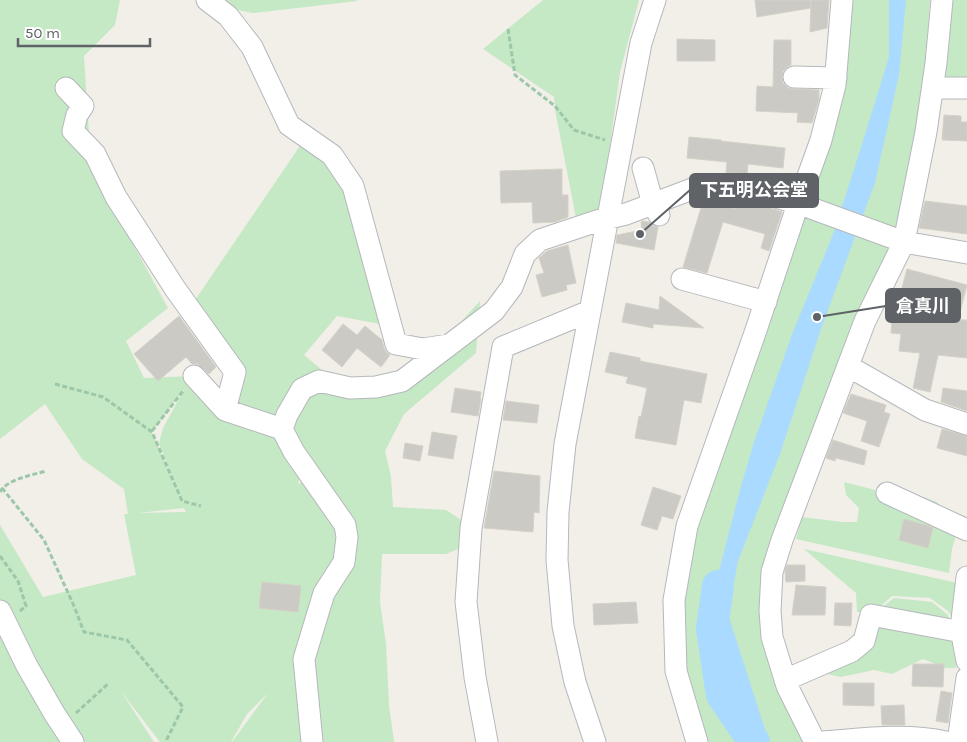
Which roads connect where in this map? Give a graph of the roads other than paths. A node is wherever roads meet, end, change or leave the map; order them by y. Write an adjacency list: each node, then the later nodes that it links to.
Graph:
1 (207, 0): 19 (street)
2 (655, 0): 13 (street)
3 (842, 0): 6 (street)
4 (942, 0): 8 (street)
5 (794, 77): 6 (street)
6 (836, 78): 11 (street)
7 (66, 88): 24 (street)
8 (933, 88): 9 (street); 14 (street)
9 (967, 88)
10 (643, 168): 12 (street)
11 (803, 205): 12 (street); 14 (street); 17 (street)
12 (656, 209): 13 (street)
13 (608, 218): 18 (street); 19 (street)
14 (904, 242): 15 (street); 20 (street)
15 (967, 253)
16 (682, 279): 17 (street)
17 (766, 302): 40 (street)
18 (590, 311): 38 (street); 39 (street)
19 (449, 345): 21 (street)
20 (848, 366): 25 (street); 35 (street)
21 (418, 369): 22 (street); 26 (street)
22 (387, 371)
23 (190, 381): 24 (street)
24 (225, 410): 26 (street)
25 (967, 424)
26 (282, 429): 37 (street)
27 (887, 493): 28 (street)
28 (967, 530)
29 (967, 577): 30 (street)
30 (966, 601): 32 (street)
31 (3, 617): 36 (street)
32 (962, 632): 33 (street); 35 (street)
33 (967, 661)
34 (967, 678): 44 (street)
35 (785, 680): 41 (street)
36 (68, 734)
37 (312, 742)
38 (487, 742)
39 (595, 742)
40 (697, 742)
41 (816, 742)
42 (822, 742): 43 (street)
43 (946, 742)
44 (958, 742)

